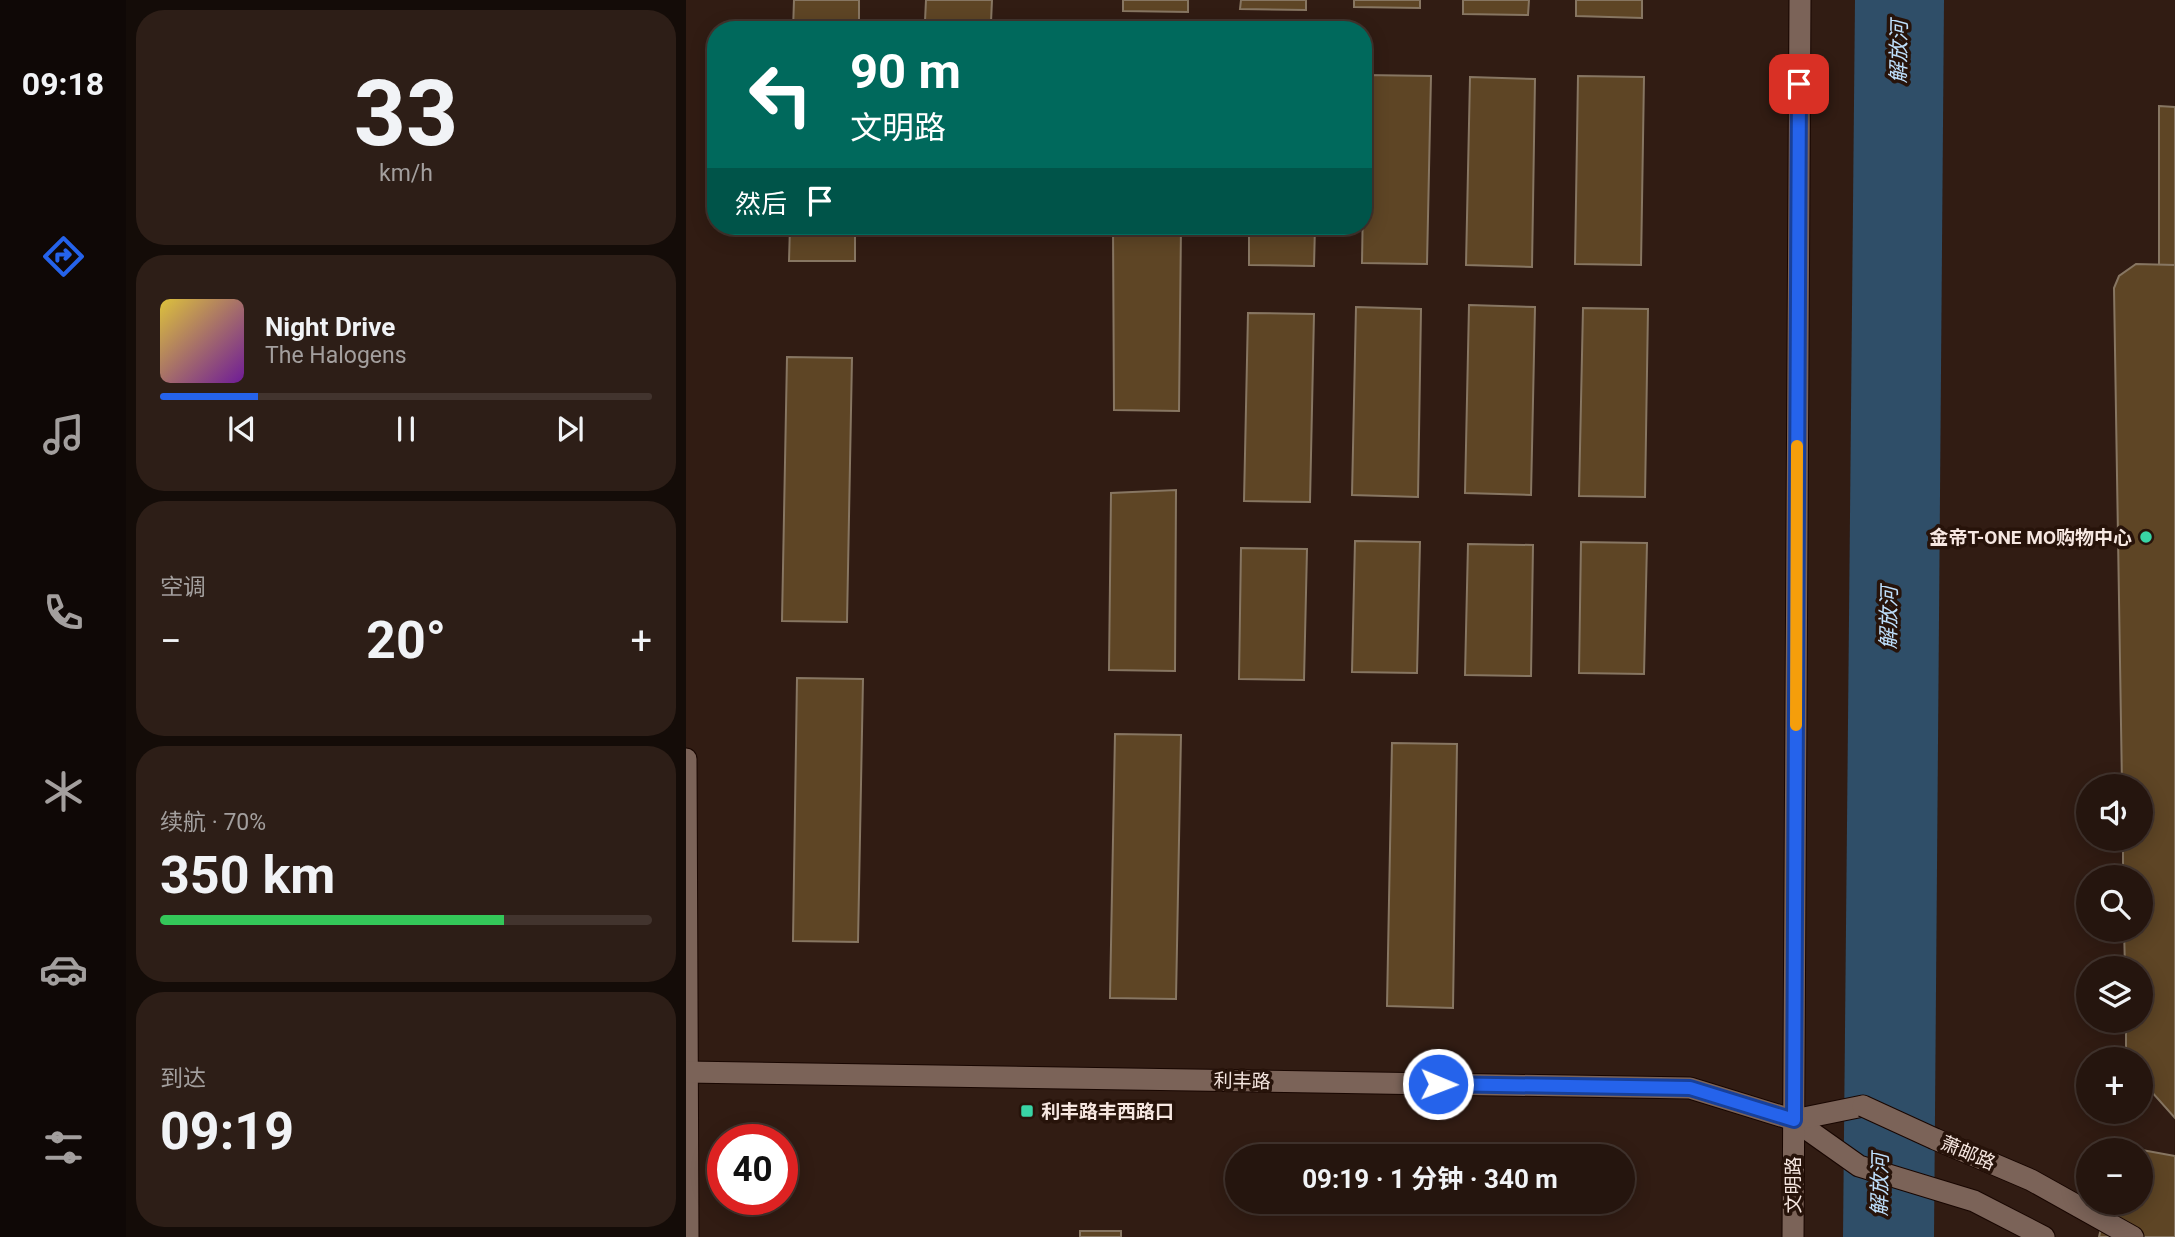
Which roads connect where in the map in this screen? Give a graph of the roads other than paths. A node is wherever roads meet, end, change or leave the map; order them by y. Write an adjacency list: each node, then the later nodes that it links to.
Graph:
1 (1800, 0): 4 (street, 文明路)
2 (686, 759): 3 (street)
3 (687, 1072): 4 (street, 利丰路); 5 (street)
4 (1794, 1120): 6 (street, 文明路); 7 (street); 8 (street, 萧邮路, bridge)
5 (688, 1237)
6 (1793, 1237)
7 (2044, 1237)
8 (2133, 1237)

